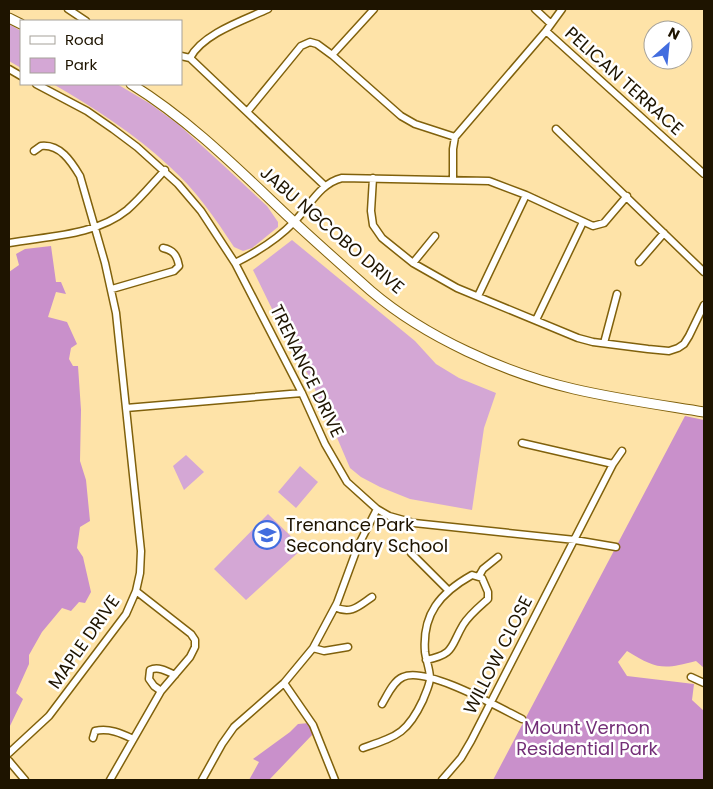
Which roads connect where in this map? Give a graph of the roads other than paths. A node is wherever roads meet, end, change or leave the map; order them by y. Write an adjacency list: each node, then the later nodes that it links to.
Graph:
1 (68, 9): 6 (street)
2 (268, 9): 11 (street)
3 (374, 9): 9 (street)
4 (535, 9): 7 (street)
5 (562, 9): 7 (street)
6 (84, 20)
7 (551, 24): 8 (street)
8 (546, 31): 18 (street); 21 (street, PELICAN TERRACE)
9 (332, 55): 16 (street); 18 (street)
10 (182, 56): 11 (street)
11 (190, 58): 16 (street)
12 (9, 69): 13 (street)
13 (20, 75)
14 (38, 85): 20 (street, TRENANCE DRIVE)
15 (132, 85): 27 (main road, JABU NGCOBO DRIVE)
16 (247, 112): 24 (street)
17 (556, 129): 26 (street)
18 (455, 137): 23 (street)
19 (34, 151): 29 (street, MAPLE DRIVE)
20 (165, 170): 29 (street); 34 (street, TRENANCE DRIVE)
21 (704, 174)
22 (373, 178): 23 (street); 24 (street); 36 (street)
23 (453, 180): 25 (street)
24 (324, 186): 27 (street)
25 (526, 194): 28 (street); 40 (street)
26 (626, 196): 28 (street); 30 (street)
27 (294, 222): 34 (street); 46 (main road, JABU NGCOBO DRIVE)
28 (583, 222): 42 (street)
29 (94, 228): 32 (street); 38 (street, MAPLE DRIVE)
30 (664, 233): 35 (street); 37 (street)
31 (436, 236): 36 (street)
32 (9, 243)
33 (162, 248): 38 (street)
34 (236, 262): 44 (street, TRENANCE DRIVE)
35 (639, 262)
36 (413, 263): 40 (street)
37 (704, 272)
38 (112, 289): 45 (street, MAPLE DRIVE)
39 (618, 294): 43 (street)
40 (478, 296): 42 (street)
41 (704, 305): 43 (street)
42 (536, 320): 43 (street)
43 (604, 343)
44 (302, 393): 45 (street); 50 (street, TRENANCE DRIVE)
45 (126, 408): 56 (street, MAPLE DRIVE)
46 (704, 412)
47 (522, 443): 49 (street)
48 (622, 451): 49 (street, WILLOW CLOSE)
49 (613, 464): 51 (street, WILLOW CLOSE)
50 (376, 509): 51 (street, TRENANCE DRIVE); 59 (street)
51 (575, 540): 52 (street, TRENANCE DRIVE); 69 (street, WILLOW CLOSE)
52 (616, 547)
53 (411, 553): 57 (street)
54 (498, 557): 55 (street)
55 (479, 576): 57 (street); 62 (street)
56 (136, 591): 63 (street); 75 (street, MAPLE DRIVE)
57 (449, 591): 62 (street)
58 (372, 597): 59 (street)
59 (335, 607): 61 (street)
60 (348, 647): 61 (street)
61 (313, 648): 66 (street)
62 (426, 660): 65 (street)
63 (175, 676): 68 (street); 68 (street)
64 (692, 677): 67 (street)
65 (430, 678): 69 (street); 70 (street); 74 (street)
66 (284, 683): 79 (street); 80 (street)
67 (704, 683)
68 (161, 691): 73 (street)
69 (490, 703): 71 (street); 81 (street, WILLOW CLOSE)
70 (382, 704)
71 (522, 719)
72 (93, 738): 73 (street)
73 (133, 739): 78 (street)
74 (363, 748)
75 (9, 753)
76 (9, 761): 77 (street)
77 (25, 780)
78 (110, 780)
79 (202, 780)
80 (335, 780)
81 (442, 780)

